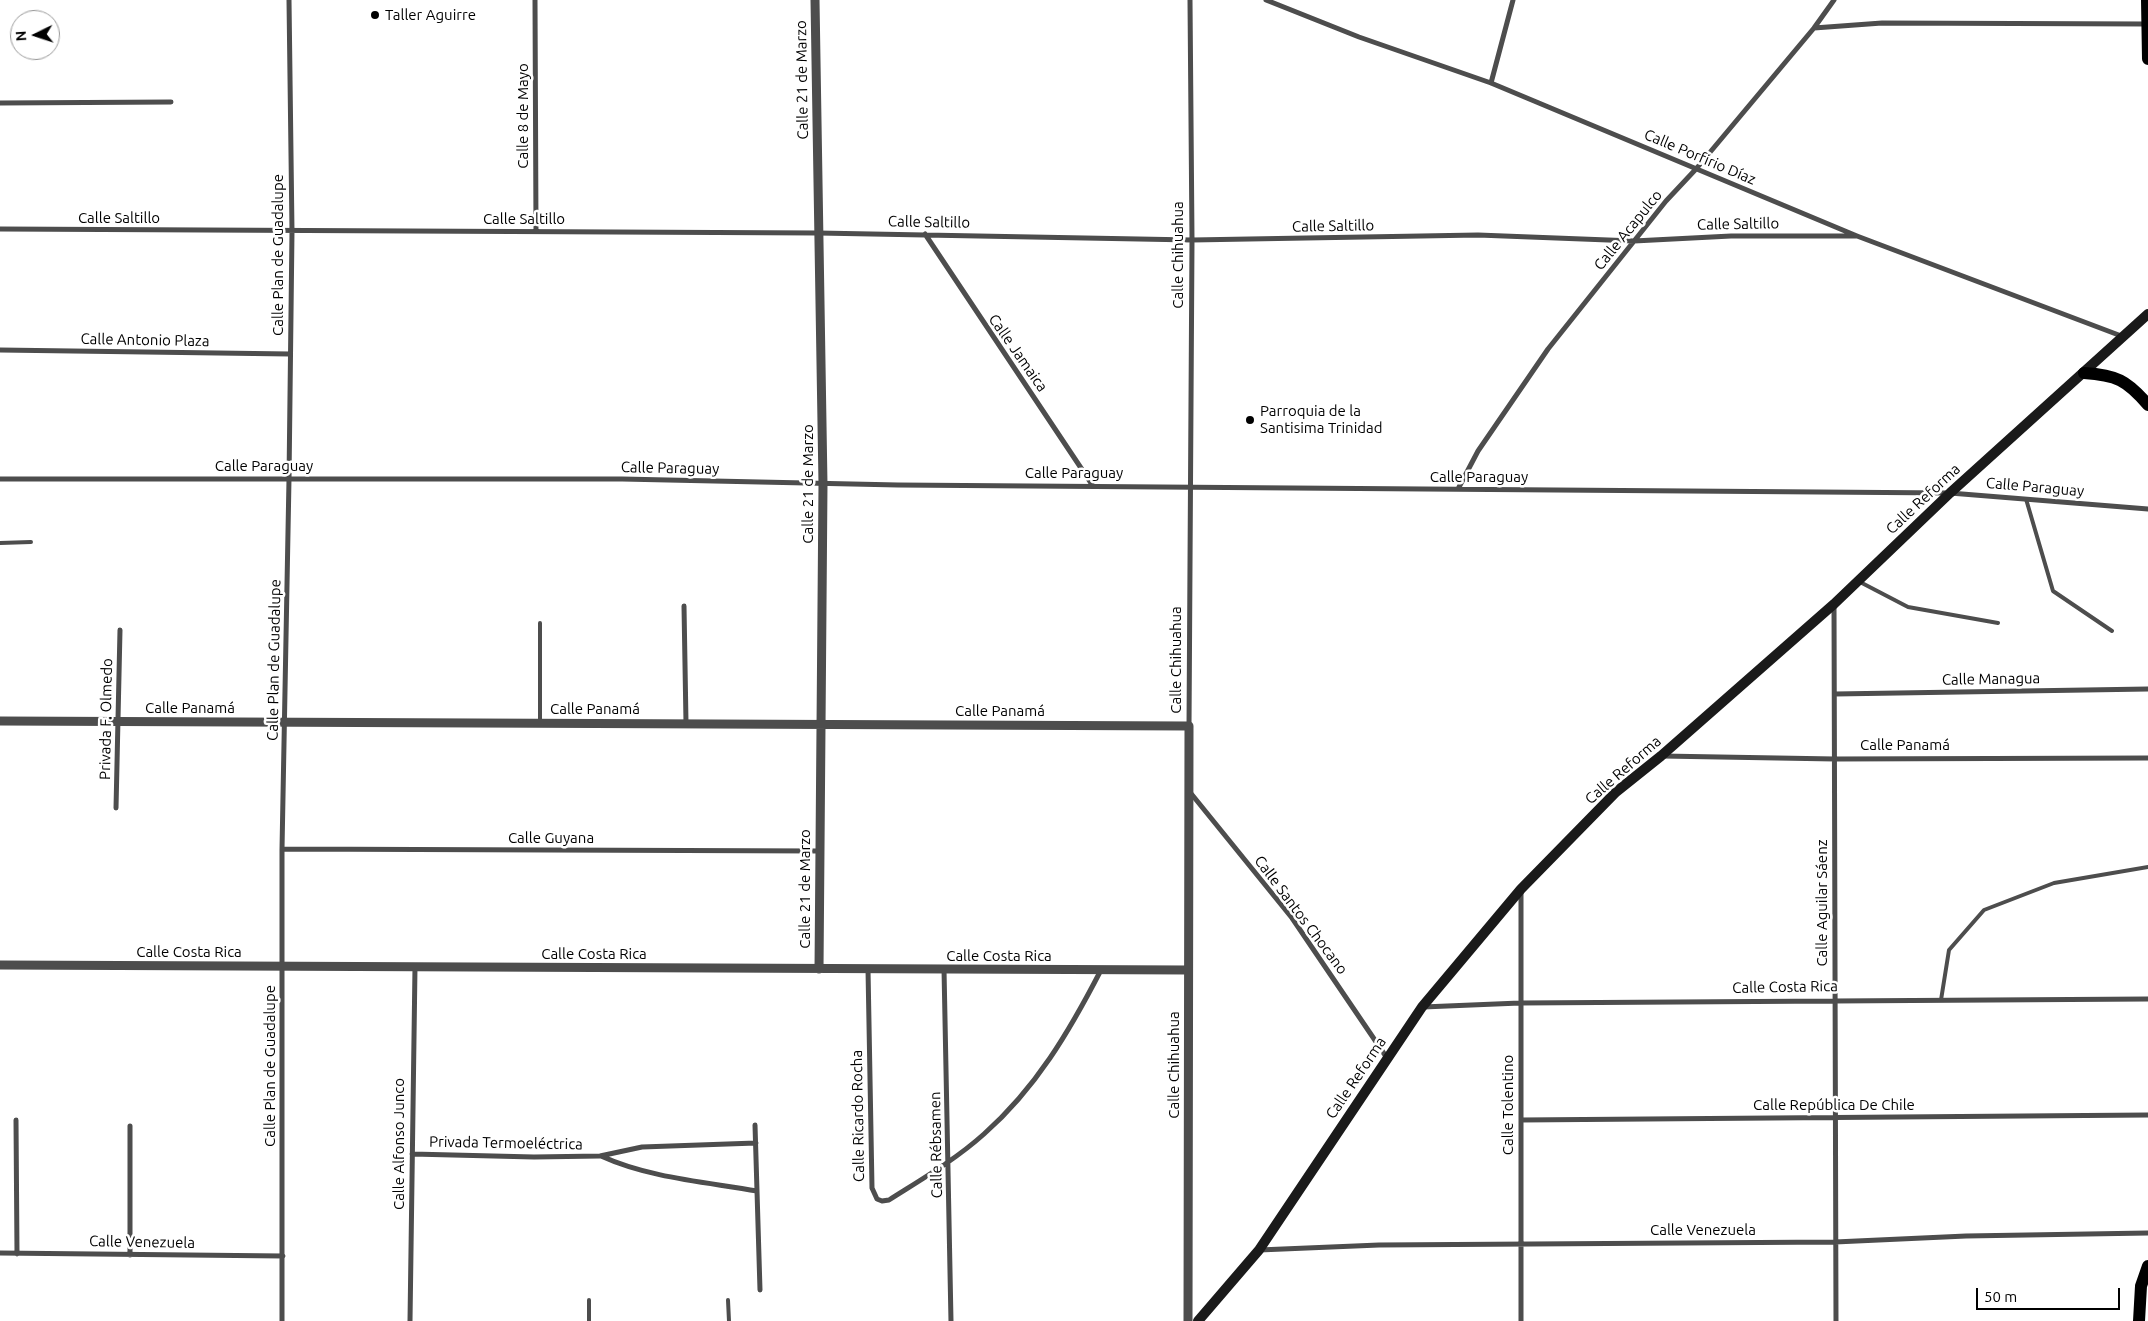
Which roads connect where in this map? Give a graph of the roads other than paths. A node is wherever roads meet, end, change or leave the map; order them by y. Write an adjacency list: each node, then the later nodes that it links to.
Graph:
1 (290, 0): 18 (street, Calle Plan de Guadalupe)
2 (535, 0): 17 (street, Calle 8 de Mayo)
3 (815, 0): 19 (street, Calle 21 de Marzo)
4 (1190, 0): 22 (street, Calle Chihuahua)
5 (1266, 0): 12 (street, Calle Porfirio Díaz)
6 (1513, 0): 12 (street)
7 (1834, 0): 10 (street, Calle Acapulco)
8 (2148, 0): 9 (main road)
9 (2148, 24): 10 (street); 11 (main road)
10 (1814, 28): 15 (street, Calle Acapulco)
11 (2148, 59)
12 (1491, 83): 15 (street, Calle Porfirio Díaz)
13 (171, 102): 14 (street)
14 (0, 103)
15 (1696, 169): 21 (street, Calle Porfirio Díaz); 23 (street, Calle Acapulco)
16 (0, 229): 18 (street, Calle Saltillo)
17 (536, 231): 18 (street, Calle Saltillo); 19 (street, Calle Saltillo)
18 (292, 232): 27 (street, Calle Plan de Guadalupe)
19 (818, 233): 20 (street, Calle Saltillo); 32 (street, Calle 21 de Marzo)
20 (925, 234): 22 (street, Calle Saltillo); 33 (street, Calle Jamaica)
21 (1857, 236): 23 (street, Calle Saltillo); 25 (street, Calle Porfirio Díaz)
22 (1192, 240): 23 (street, Calle Saltillo); 34 (street, Calle Chihuahua)
23 (1634, 241): 35 (street, Calle Acapulco)
24 (2148, 314): 25 (main road, Calle Reforma)
25 (2124, 337): 28 (main road, Calle Reforma)
26 (0, 350): 27 (street, Calle Antonio Plaza)
27 (290, 354): 31 (street, Calle Plan de Guadalupe)
28 (2084, 373): 29 (main road); 36 (main road, Calle Reforma)
29 (2148, 404)
30 (0, 479): 31 (street, Calle Paraguay)
31 (289, 479): 32 (street, Calle Paraguay); 52 (street, Calle Plan de Guadalupe)
32 (822, 484): 33 (street, Calle Paraguay); 55 (street, Calle 21 de Marzo)
33 (1093, 486): 34 (street, Calle Paraguay)
34 (1191, 487): 35 (street, Calle Paraguay); 56 (street, Calle Chihuahua)
35 (1458, 489): 36 (street, Calle Paraguay)
36 (1950, 493): 37 (street, Calle Paraguay); 41 (main road, Calle Reforma)
37 (2026, 499): 38 (street, Calle Paraguay); 47 (lane)
38 (2148, 509)
39 (31, 542): 40 (lane)
40 (0, 543)
41 (1858, 581): 42 (main road, Calle Reforma); 45 (lane)
42 (1834, 604): 49 (street, Calle Aguilar Sáenz); 57 (main road, Calle Reforma)
43 (684, 606): 54 (street)
44 (540, 623): 53 (lane)
45 (1998, 623)
46 (120, 630): 51 (street, Privada F. Olmedo)
47 (2112, 631)
48 (2148, 689): 49 (street, Calle Managua)
49 (1835, 694): 59 (street, Calle Aguilar Sáenz)
50 (0, 720): 51 (street, Calle Panamá)
51 (118, 721): 52 (street, Calle Panamá); 61 (street, Privada F. Olmedo)
52 (285, 722): 53 (street, Calle Panamá); 62 (street, Calle Plan de Guadalupe)
53 (540, 723): 54 (street, Calle Panamá)
54 (686, 723): 55 (street, Calle Panamá)
55 (820, 724): 56 (street, Calle Panamá); 63 (street, Calle 21 de Marzo)
56 (1189, 726): 60 (street, Calle Chihuahua)
57 (1661, 756): 59 (street, Calle Panamá); 65 (main road, Calle Reforma)
58 (2148, 758): 59 (street, Calle Panamá)
59 (1835, 759): 75 (street, Calle Aguilar Sáenz)
60 (1189, 790): 73 (street, Calle Chihuahua); 79 (street, Calle Santos Chocano)
61 (116, 808)
62 (282, 849): 63 (street, Calle Guyana); 67 (street, Calle Plan de Guadalupe)
63 (819, 851): 69 (street, Calle 21 de Marzo)
64 (2148, 867): 76 (lane)
65 (1521, 889): 77 (street, Calle Tolentino); 78 (main road, Calle Reforma)
66 (0, 965): 67 (street, Calle Costa Rica)
67 (282, 966): 68 (street, Calle Costa Rica); 98 (street, Calle Plan de Guadalupe)
68 (415, 967): 69 (street, Calle Costa Rica); 87 (street, Calle Alfonso Junco)
69 (819, 969): 70 (street, Calle Costa Rica)
70 (868, 969): 71 (street, Calle Costa Rica); 89 (street, Calle Ricardo Rocha)
71 (944, 969): 72 (street, Calle Costa Rica); 89 (street, Calle Rébsamen)
72 (1101, 970): 73 (street, Calle Costa Rica); 89 (street, Calle Ricardo Rocha)
73 (1188, 970): 108 (street, Calle Chihuahua)
74 (2148, 999): 76 (street, Calle Costa Rica)
75 (1835, 1000): 76 (street, Calle Costa Rica); 77 (street, Calle Costa Rica); 81 (street, Calle Aguilar Sáenz)
76 (1941, 1000)
77 (1520, 1003): 78 (street, Calle Costa Rica); 83 (street, Calle Tolentino)
78 (1422, 1007): 79 (main road, Calle Reforma)
79 (1388, 1058): 94 (main road, Calle Reforma)
80 (2148, 1116): 81 (street, Calle República De Chile)
81 (1836, 1118): 83 (street, Calle República De Chile); 92 (street, Calle Aguilar Sáenz)
82 (16, 1120): 96 (street)
83 (1521, 1120): 93 (street, Calle Tolentino)
84 (755, 1125): 86 (street)
85 (130, 1126): 97 (street)
86 (756, 1143): 88 (street, Privada Termoeléctrica); 90 (street)
87 (412, 1154): 88 (street, Privada Termoeléctrica); 104 (street, Calle Alfonso Junco)
88 (600, 1156): 90 (street, Privada Termoeléctrica)
89 (949, 1162): 107 (street, Calle Rébsamen)
90 (757, 1191): 100 (street)
91 (2148, 1233): 92 (street, Calle Venezuela)
92 (1835, 1242): 93 (street, Calle Venezuela); 111 (street, Calle Aguilar Sáenz)
93 (1522, 1245): 94 (street, Calle Venezuela); 110 (street, Calle Tolentino)
94 (1259, 1250): 109 (main road, Calle Reforma)
95 (0, 1253): 96 (street, Calle Venezuela)
96 (17, 1254): 97 (street, Calle Venezuela)
97 (130, 1255): 98 (street, Calle Venezuela)
98 (283, 1256): 103 (street, Calle Plan de Guadalupe)
99 (2148, 1266): 112 (main road)
100 (760, 1290)
101 (589, 1300): 105 (lane)
102 (728, 1300): 106 (lane)
103 (282, 1321)
104 (410, 1321)
105 (589, 1321)
106 (729, 1321)
107 (951, 1321)
108 (1188, 1321)
109 (1198, 1321)
110 (1521, 1321)
111 (1836, 1321)
112 (2139, 1321)

